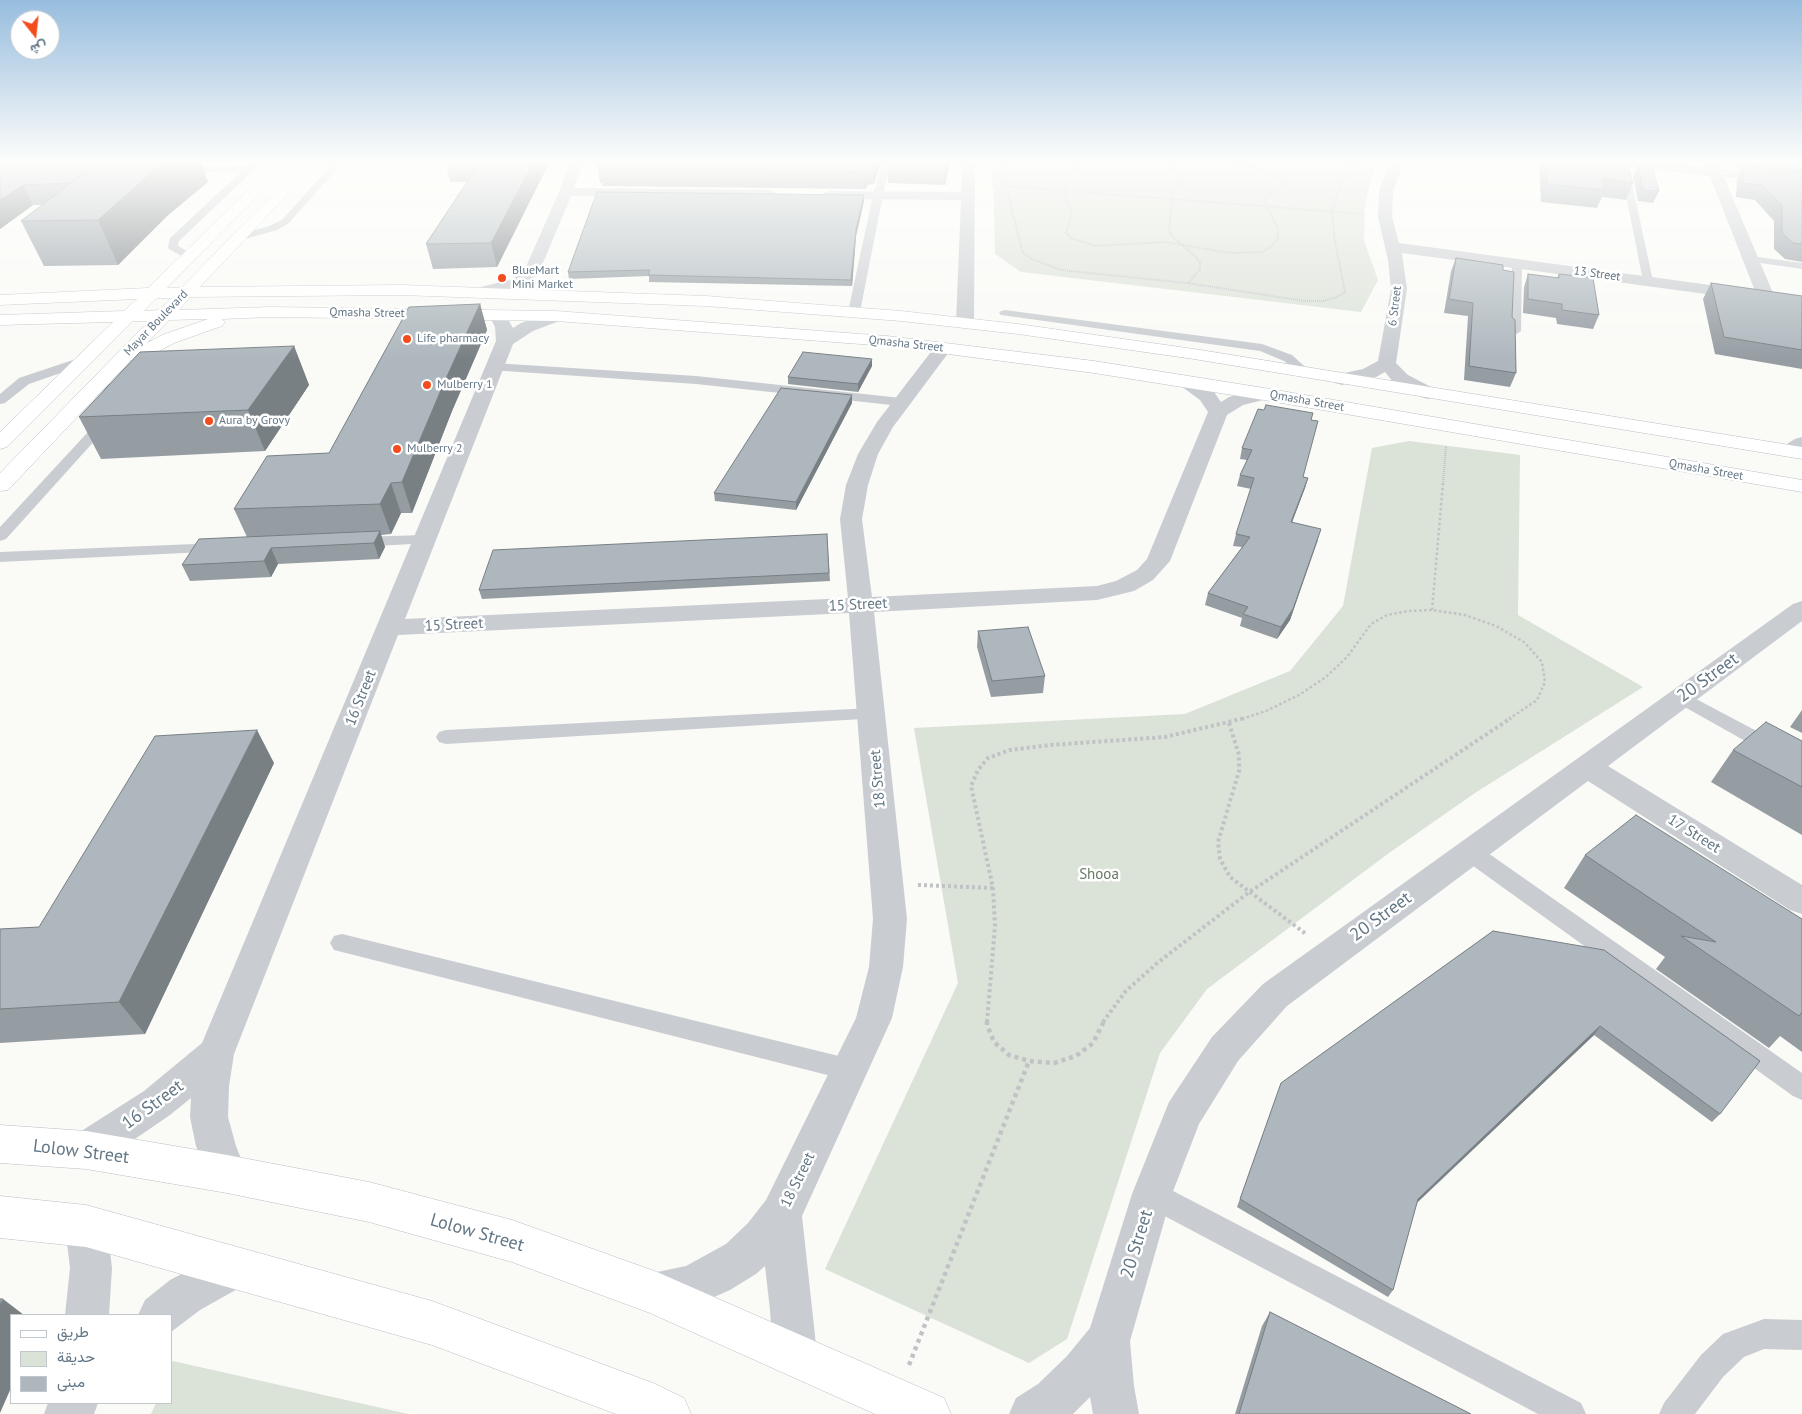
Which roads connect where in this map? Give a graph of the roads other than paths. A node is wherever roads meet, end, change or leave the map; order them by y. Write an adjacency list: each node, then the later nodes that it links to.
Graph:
1 (188, 227): 13 (lane)
2 (219, 227): 13 (street, Mayar Boulevard)
3 (249, 227): 11 (street, Mayar Boulevard)
4 (274, 227): 11 (lane)
5 (551, 227): 18 (street)
6 (871, 227): 29 (lane)
7 (967, 227): 36 (street)
8 (1387, 227): 12 (street, 6 Street)
9 (1635, 227): 19 (lane)
10 (1738, 227): 14 (street)
11 (238, 238): 17 (street, Mayar Boulevard)
12 (1392, 247): 15 (street, 13 Street); 42 (street, 6 Street)
13 (189, 256): 23 (street, Mayar Boulevard)
14 (1751, 259): 16 (lane); 25 (street)
15 (1517, 264): 19 (street, 13 Street); 37 (lane)
16 (1802, 266)
17 (222, 270): 20 (street); 21 (street, Mayar Boulevard)
18 (532, 270): 22 (street); 24 (street)
19 (1648, 281): 25 (street, 13 Street)
20 (310, 291): 21 (street, Qmasha Street); 22 (street, Qmasha Street)
21 (186, 292): 23 (street, Qmasha Street); 31 (street, Mayar Boulevard)
22 (478, 292): 24 (street, Qmasha Street)
23 (151, 293): 26 (street, Qmasha Street); 33 (street, Mayar Boulevard)
24 (554, 294): 29 (street, Qmasha Street)
25 (1766, 297): 27 (street, 13 Street)
26 (0, 300)
27 (1802, 302)
28 (271, 312): 31 (street, Qmasha Street); 32 (street, Qmasha Street); 44 (street)
29 (854, 312): 36 (street, Qmasha Street)
30 (1005, 313): 38 (lane)
31 (164, 315): 33 (street, Qmasha Street); 44 (street, Mayar Boulevard)
32 (497, 315): 34 (street, Qmasha Street); 39 (street)
33 (129, 316): 35 (street, Qmasha Street); 41 (street, Mayar Boulevard)
34 (556, 316): 39 (street); 40 (street, Qmasha Street)
35 (0, 320)
36 (964, 322): 38 (street, Qmasha Street); 40 (street)
37 (1515, 330)
38 (1094, 332): 45 (street, Qmasha Street)
39 (505, 341): 43 (street, 16 Street)
40 (944, 348): 46 (street, Qmasha Street); 50 (street, 18 Street)
41 (85, 360): 49 (lane); 52 (street, Mayar Boulevard)
42 (1387, 364): 45 (street); 47 (street)
43 (494, 367): 50 (lane); 57 (street, 16 Street)
44 (103, 378): 54 (street, Mayar Boulevard); 56 (lane)
45 (1342, 379): 47 (street, Qmasha Street)
46 (1188, 382): 48 (street, Qmasha Street); 51 (street)
47 (1428, 392): 53 (street, Qmasha Street)
48 (1264, 394): 51 (street); 55 (street, Qmasha Street)
49 (0, 400)
50 (901, 402): 61 (street, 18 Street)
51 (1218, 412): 61 (street, 15 Street)
52 (0, 443)
53 (1798, 449)
54 (0, 485)
55 (1797, 486)
56 (0, 536)
57 (424, 540): 58 (lane); 63 (street, 16 Street)
58 (346, 543)
59 (237, 548): 60 (lane)
60 (0, 558)
61 (862, 605): 63 (street, 15 Street); 65 (street, 18 Street)
62 (1802, 609): 64 (street, 20 Street)
63 (389, 628): 72 (street, 16 Street)
64 (1681, 697): 67 (lane); 68 (street, 20 Street)
65 (872, 714): 66 (lane); 73 (street, 18 Street)
66 (446, 737)
67 (1802, 764)
68 (1586, 766): 69 (street, 20 Street); 70 (street, 17 Street)
69 (1470, 852): 74 (lane); 78 (street, 20 Street)
70 (1802, 901)
71 (342, 943): 73 (lane)
72 (216, 1054): 76 (street, 16 Street); 77 (street, 16 Street)
73 (851, 1070): 79 (street, 18 Street)
74 (1802, 1088)
75 (0, 1144): 76 (street, Lolow Street)
76 (86, 1150): 77 (street, Lolow Street)
77 (227, 1174): 83 (street, Lolow Street)
78 (1152, 1194): 87 (street, 20 Street); 93 (lane)
79 (781, 1214): 83 (street, 18 Street); 88 (street, 18 Street)
80 (0, 1218): 81 (street)
81 (86, 1226): 82 (street); 84 (street)
82 (233, 1268): 85 (street); 90 (street)
83 (657, 1294): 88 (street, Lolow Street)
84 (88, 1314)
85 (161, 1314)
86 (1802, 1335): 94 (lane)
87 (1108, 1342): 91 (street, 20 Street); 92 (street, 20 Street)
88 (795, 1354): 89 (street, Lolow Street)
89 (905, 1409)
90 (668, 1414)
91 (1032, 1414)
92 (1116, 1414)
93 (1570, 1414)
94 (1675, 1414)

